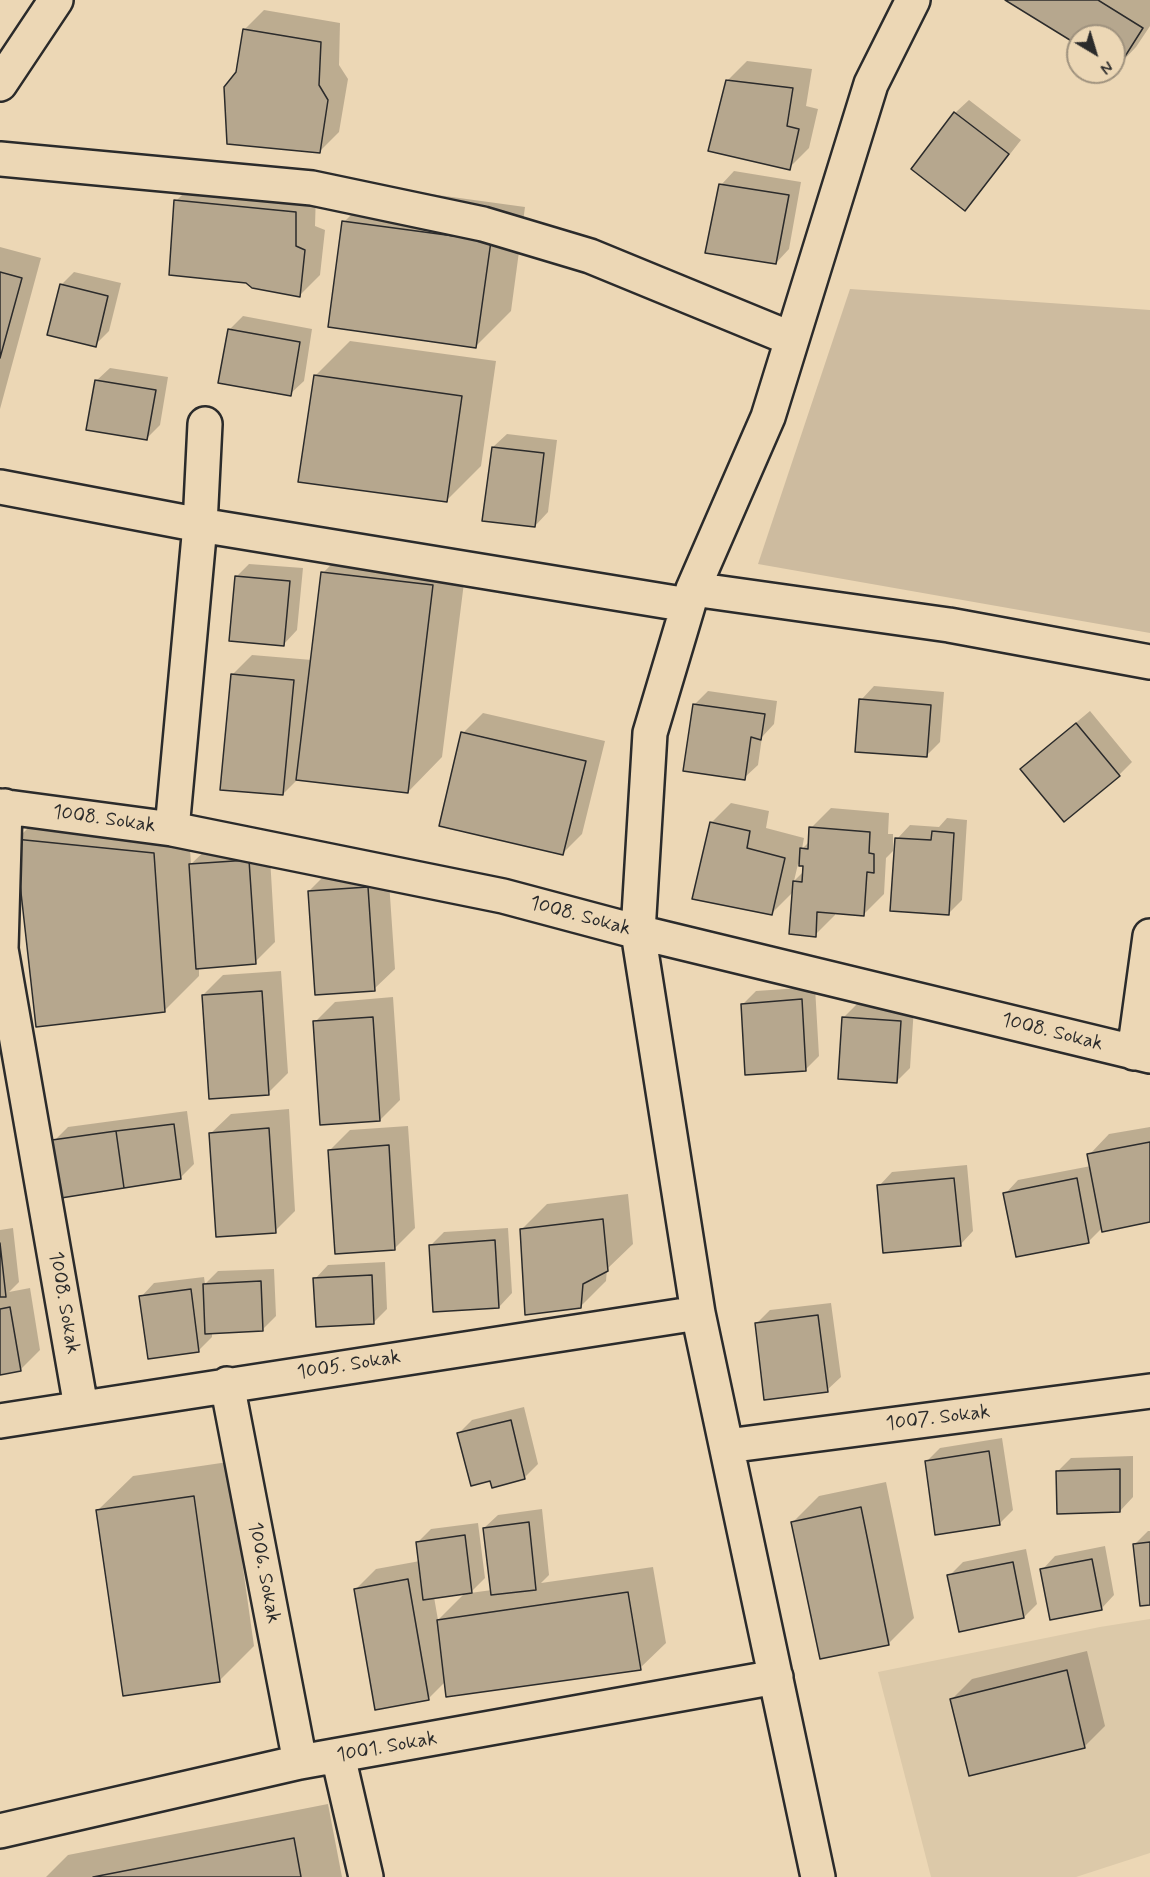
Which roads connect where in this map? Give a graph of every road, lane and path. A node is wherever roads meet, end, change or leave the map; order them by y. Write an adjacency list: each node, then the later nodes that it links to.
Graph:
1 (56, 0): 3 (street)
2 (913, 0): 5 (street)
3 (0, 84)
4 (0, 159): 5 (street)
5 (792, 339): 9 (street)
6 (206, 424): 8 (street)
7 (0, 487): 8 (street)
8 (200, 525): 9 (street); 12 (street)
9 (691, 597): 10 (street); 13 (street)
10 (1150, 662)
11 (2, 806): 12 (street, 1008. Sokak); 19 (street, 1008. Sokak)
12 (172, 829): 13 (street, 1008. Sokak)
13 (638, 932): 15 (street, 1008. Sokak); 16 (street)
14 (1150, 936): 15 (street)
15 (1142, 1055)
16 (698, 1313): 17 (street, 1005. Sokak); 21 (street)
17 (227, 1384): 19 (street, 1005. Sokak); 24 (street, 1006. Sokak)
18 (1150, 1391): 21 (street, 1007. Sokak)
19 (81, 1407): 20 (street, 1005. Sokak)
20 (0, 1420)
21 (727, 1446): 22 (street)
22 (776, 1677): 23 (street, 1001. Sokak); 27 (street)
23 (338, 1756): 24 (street, 1001. Sokak); 26 (street)
24 (300, 1762): 25 (street, 1001. Sokak)
25 (0, 1831)
26 (366, 1877)
27 (818, 1877)

